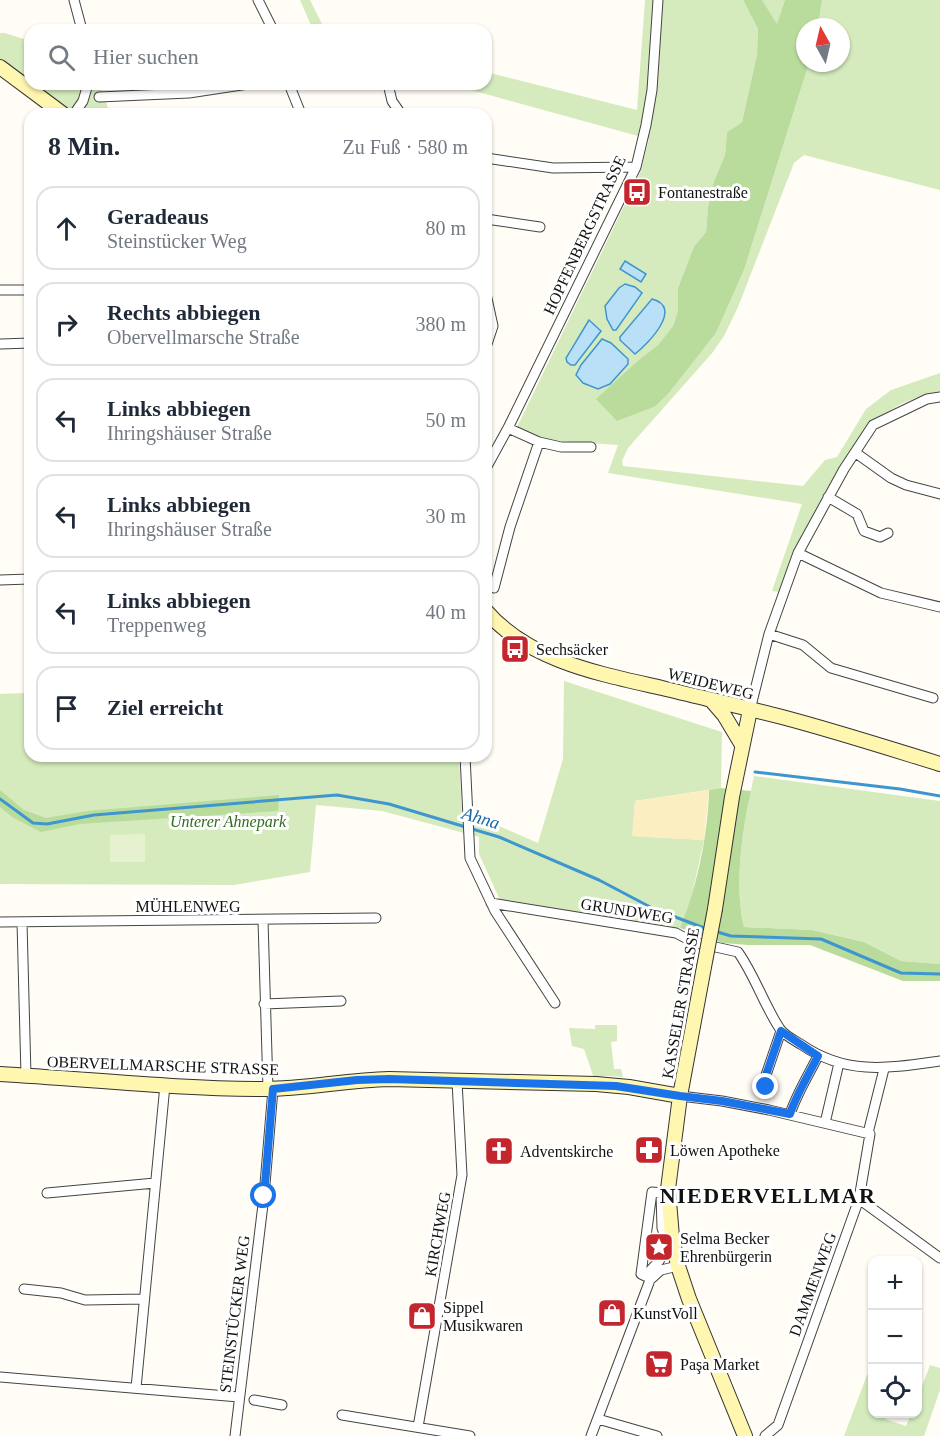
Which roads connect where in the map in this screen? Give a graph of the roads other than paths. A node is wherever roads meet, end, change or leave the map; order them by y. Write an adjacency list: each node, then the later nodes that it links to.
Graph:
1 (74, 0): 4 (street)
2 (258, 0): 5 (street)
3 (658, 0): 19 (street, HOPFENBERGSTRASSE)
4 (80, 24)
5 (270, 24)
6 (0, 67): 7 (main road)
7 (24, 85)
8 (31, 90): 14 (main road)
9 (86, 90): 15 (street)
10 (209, 90): 13 (street)
11 (291, 90): 16 (street)
12 (390, 90): 17 (street)
13 (99, 97)
14 (55, 108)
15 (78, 108)
16 (299, 108)
17 (397, 108)
18 (492, 159): 19 (street)
19 (636, 167): 28 (street, HOPFENBERGSTRASSE)
20 (492, 220): 21 (street)
21 (540, 227)
22 (3, 290): 23 (street)
23 (24, 290)
24 (1, 342): 25 (street); 26 (street)
25 (24, 343)
26 (7, 353)
27 (940, 397): 31 (street)
28 (508, 428): 29 (street); 32 (street, HOPFENBERGSTRASSE)
29 (539, 442): 30 (street); 39 (street)
30 (591, 447)
31 (856, 453): 33 (street); 34 (street)
32 (492, 457)
33 (940, 494)
34 (828, 497): 35 (street); 36 (street)
35 (888, 533)
36 (798, 553): 40 (street); 42 (street)
37 (24, 579): 38 (street)
38 (0, 580)
39 (494, 588)
40 (940, 607)
41 (492, 620): 44 (main road, WEIDEWEG)
42 (769, 634): 43 (street); 45 (street)
43 (933, 698)
44 (711, 700): 45 (main road, WEIDEWEG); 46 (main road)
45 (750, 710): 46 (main road, KASSELER STRASSE); 48 (main road, WEIDEWEG)
46 (742, 745): 68 (main road, KASSELER STRASSE, bridge)
47 (465, 762): 49 (street)
48 (940, 764)
49 (491, 903): 55 (street); 57 (street, GRUNDWEG)
50 (376, 918): 51 (street, MÜHLENWEG)
51 (263, 920): 53 (street, MÜHLENWEG); 56 (street, STEINSTÜCKER WEG)
52 (0, 922): 53 (street, MÜHLENWEG)
53 (22, 922): 63 (street, OBERVELLMARSCHE STRASSE)
54 (341, 1001): 56 (street)
55 (555, 1002)
56 (264, 1004): 67 (street, STEINSTÜCKER WEG)
57 (781, 1031): 58 (street); 66 (street)
58 (818, 1056): 60 (street); 69 (street)
59 (940, 1061): 61 (street)
60 (839, 1063): 61 (street); 70 (street)
61 (884, 1069): 71 (street, DAMMENWEG)
62 (0, 1074): 63 (main road, OBERVELLMARSCHE STRASSE)
63 (26, 1076): 65 (main road, OBERVELLMARSCHE STRASSE)
64 (457, 1081): 67 (main road, OBERVELLMARSCHE STRASSE); 68 (main road, OBERVELLMARSCHE STRASSE); 87 (street, KIRCHWEG)
65 (165, 1085): 67 (main road, OBERVELLMARSCHE STRASSE); 72 (street)
66 (766, 1087)
67 (270, 1089): 82 (street, STEINSTÜCKER WEG)
68 (680, 1096): 69 (street, OBERVELLMARSCHE STRASSE); 77 (main road, KASSELER STRASSE)
69 (790, 1114): 70 (street, OBERVELLMARSCHE STRASSE)
70 (825, 1123): 71 (street, OBERVELLMARSCHE STRASSE)
71 (869, 1134): 75 (street, DAMMENWEG)
72 (155, 1183): 74 (street); 79 (street)
73 (657, 1192): 73 (street)
74 (47, 1193)
75 (859, 1199): 76 (street); 93 (street, DAMMENWEG)
76 (940, 1258)
77 (678, 1266): 86 (street); 92 (main road, KASSELER STRASSE)
78 (24, 1290): 79 (street)
79 (144, 1299): 81 (street)
80 (0, 1377): 81 (street)
81 (136, 1388): 82 (street)
82 (239, 1397): 88 (street, STEINSTÜCKER WEG)
83 (254, 1400): 84 (street)
84 (282, 1405)
85 (342, 1415): 87 (street)
86 (598, 1419): 90 (street); 91 (street)
87 (418, 1427): 89 (street)
88 (235, 1436)
89 (470, 1436)
90 (591, 1436)
91 (657, 1436)
92 (745, 1436)
93 (765, 1436)

